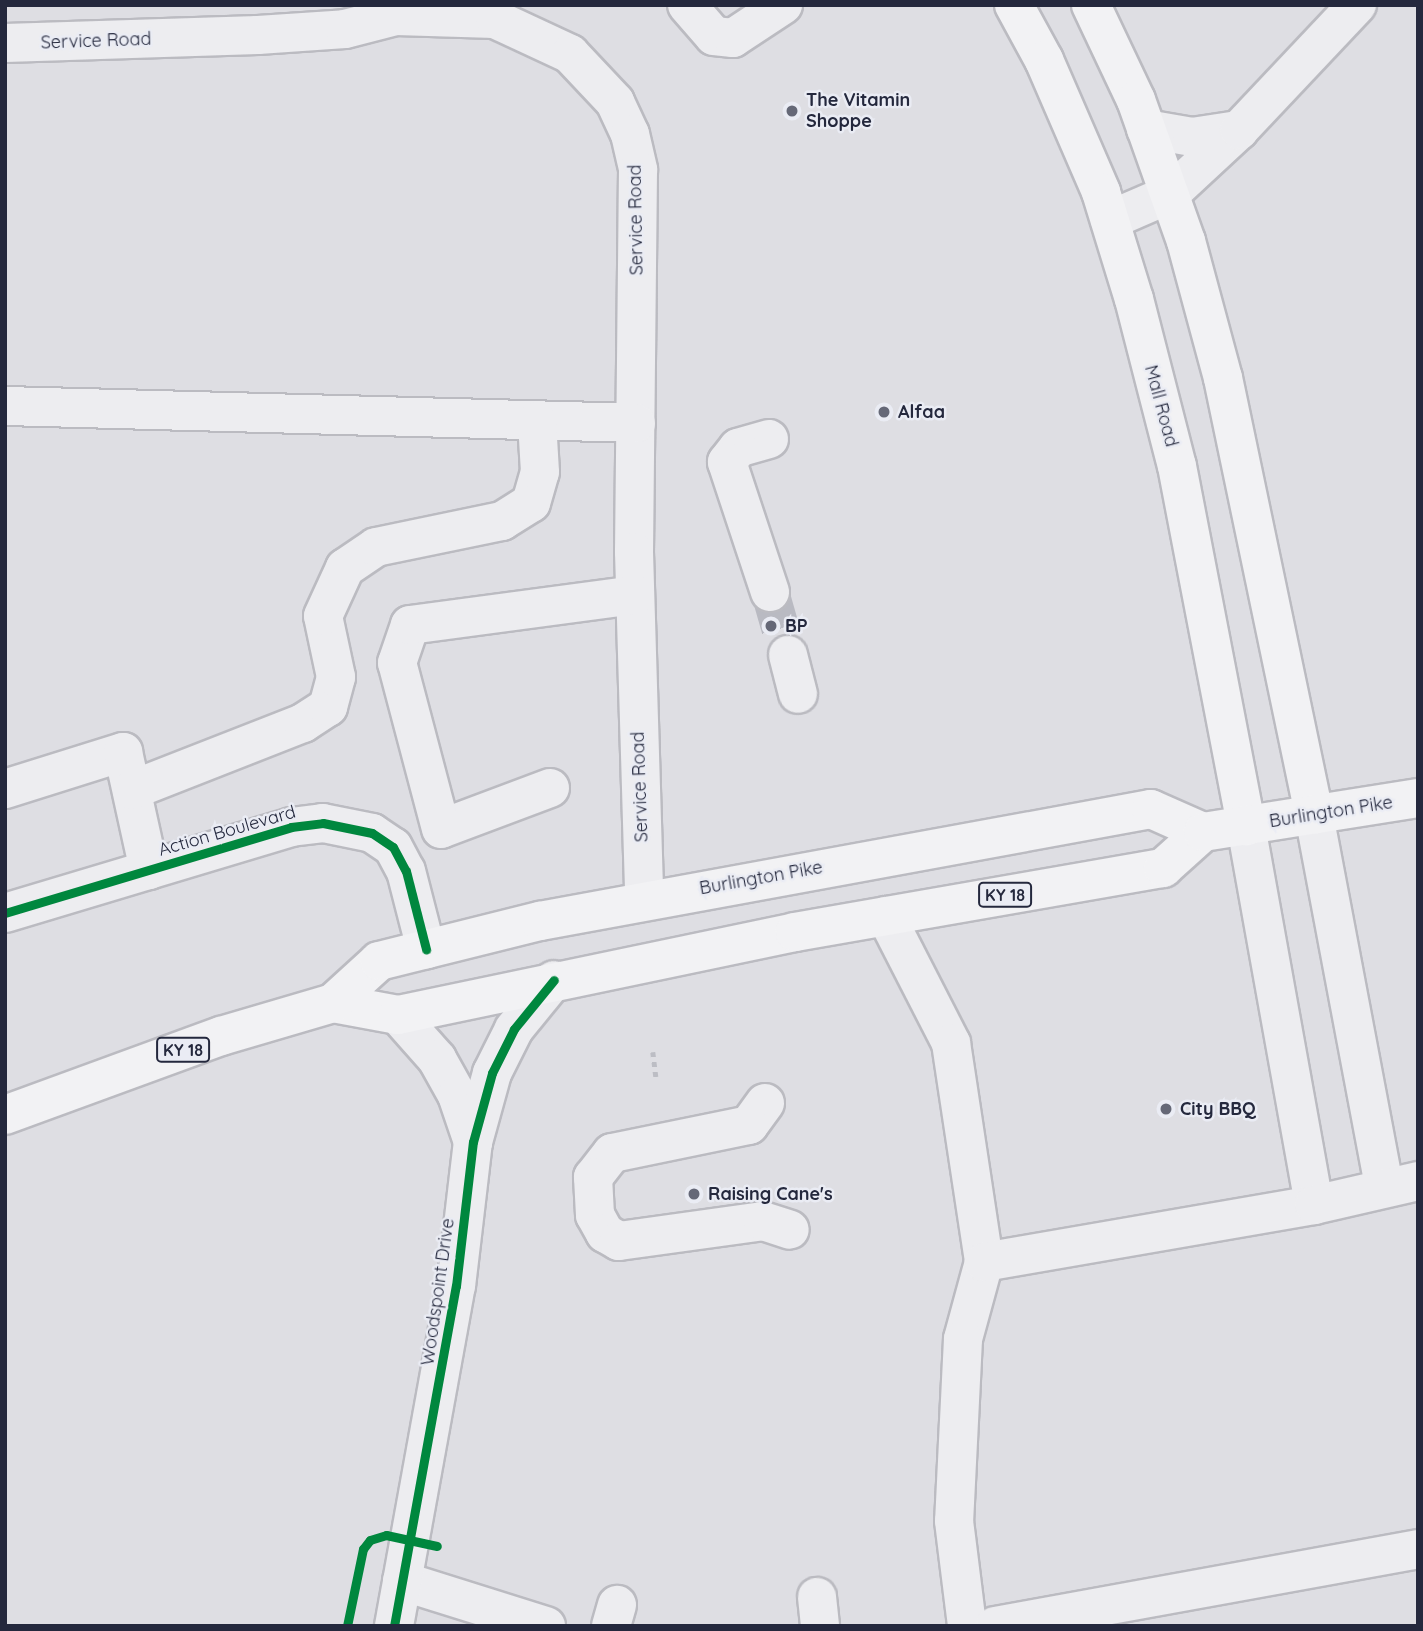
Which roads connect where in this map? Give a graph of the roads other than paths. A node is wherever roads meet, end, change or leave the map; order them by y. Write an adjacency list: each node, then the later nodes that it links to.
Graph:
1 (687, 5): 2 (street)
2 (783, 5)
3 (1014, 5): 10 (main road, Mall Road)
4 (1091, 5): 7 (main road)
5 (1357, 5): 8 (street)
6 (5, 43): 13 (street, Service Road)
7 (1146, 128): 8 (street); 9 (main road)
8 (1239, 130): 9 (street)
9 (1170, 194): 10 (street); 23 (main road)
10 (1110, 220): 24 (main road, Mall Road)
11 (5, 406): 12 (street)
12 (537, 421): 13 (street); 21 (street)
13 (636, 423): 16 (street, Service Road)
14 (769, 439): 15 (street)
15 (770, 592)
16 (635, 595): 19 (street); 27 (street, Service Road)
17 (788, 656): 18 (street)
18 (798, 695)
19 (550, 788)
20 (5, 789): 21 (street)
21 (132, 789): 26 (street)
22 (1418, 798): 23 (main road, Burlington Pike)
23 (1314, 815): 24 (main road, Burlington Pike); 37 (street)
24 (1246, 826): 25 (main road, Burlington Pike); 38 (street)
25 (1203, 832): 27 (main road, Burlington Pike / KY 18); 29 (main road, Burlington Pike / KY 18)
26 (149, 870): 28 (street, Action Boulevard); 30 (street, Action Boulevard)
27 (644, 899): 30 (main road, Burlington Pike / KY 18)
28 (5, 913)
29 (886, 916): 31 (main road, Burlington Pike / KY 18); 40 (street)
30 (426, 949): 32 (main road, Burlington Pike / KY 18)
31 (554, 980): 33 (main road, Burlington Pike / KY 18); 36 (street, Woodspoint Drive)
32 (333, 1003): 33 (main road, Burlington Pike / KY 18); 35 (main road, Burlington Pike / KY 18)
33 (397, 1015): 36 (street, Woodspoint Drive)
34 (765, 1103): 39 (street)
35 (5, 1115)
36 (473, 1142): 42 (street, Woodspoint Drive)
37 (1401, 1184): 38 (street)
38 (1314, 1205): 40 (street)
39 (790, 1230)
40 (984, 1262): 45 (street)
41 (1418, 1549): 46 (street)
42 (402, 1581): 43 (street, Woodspoint Drive); 44 (street)
43 (394, 1626)
44 (546, 1626)
45 (967, 1626)
46 (995, 1626)

